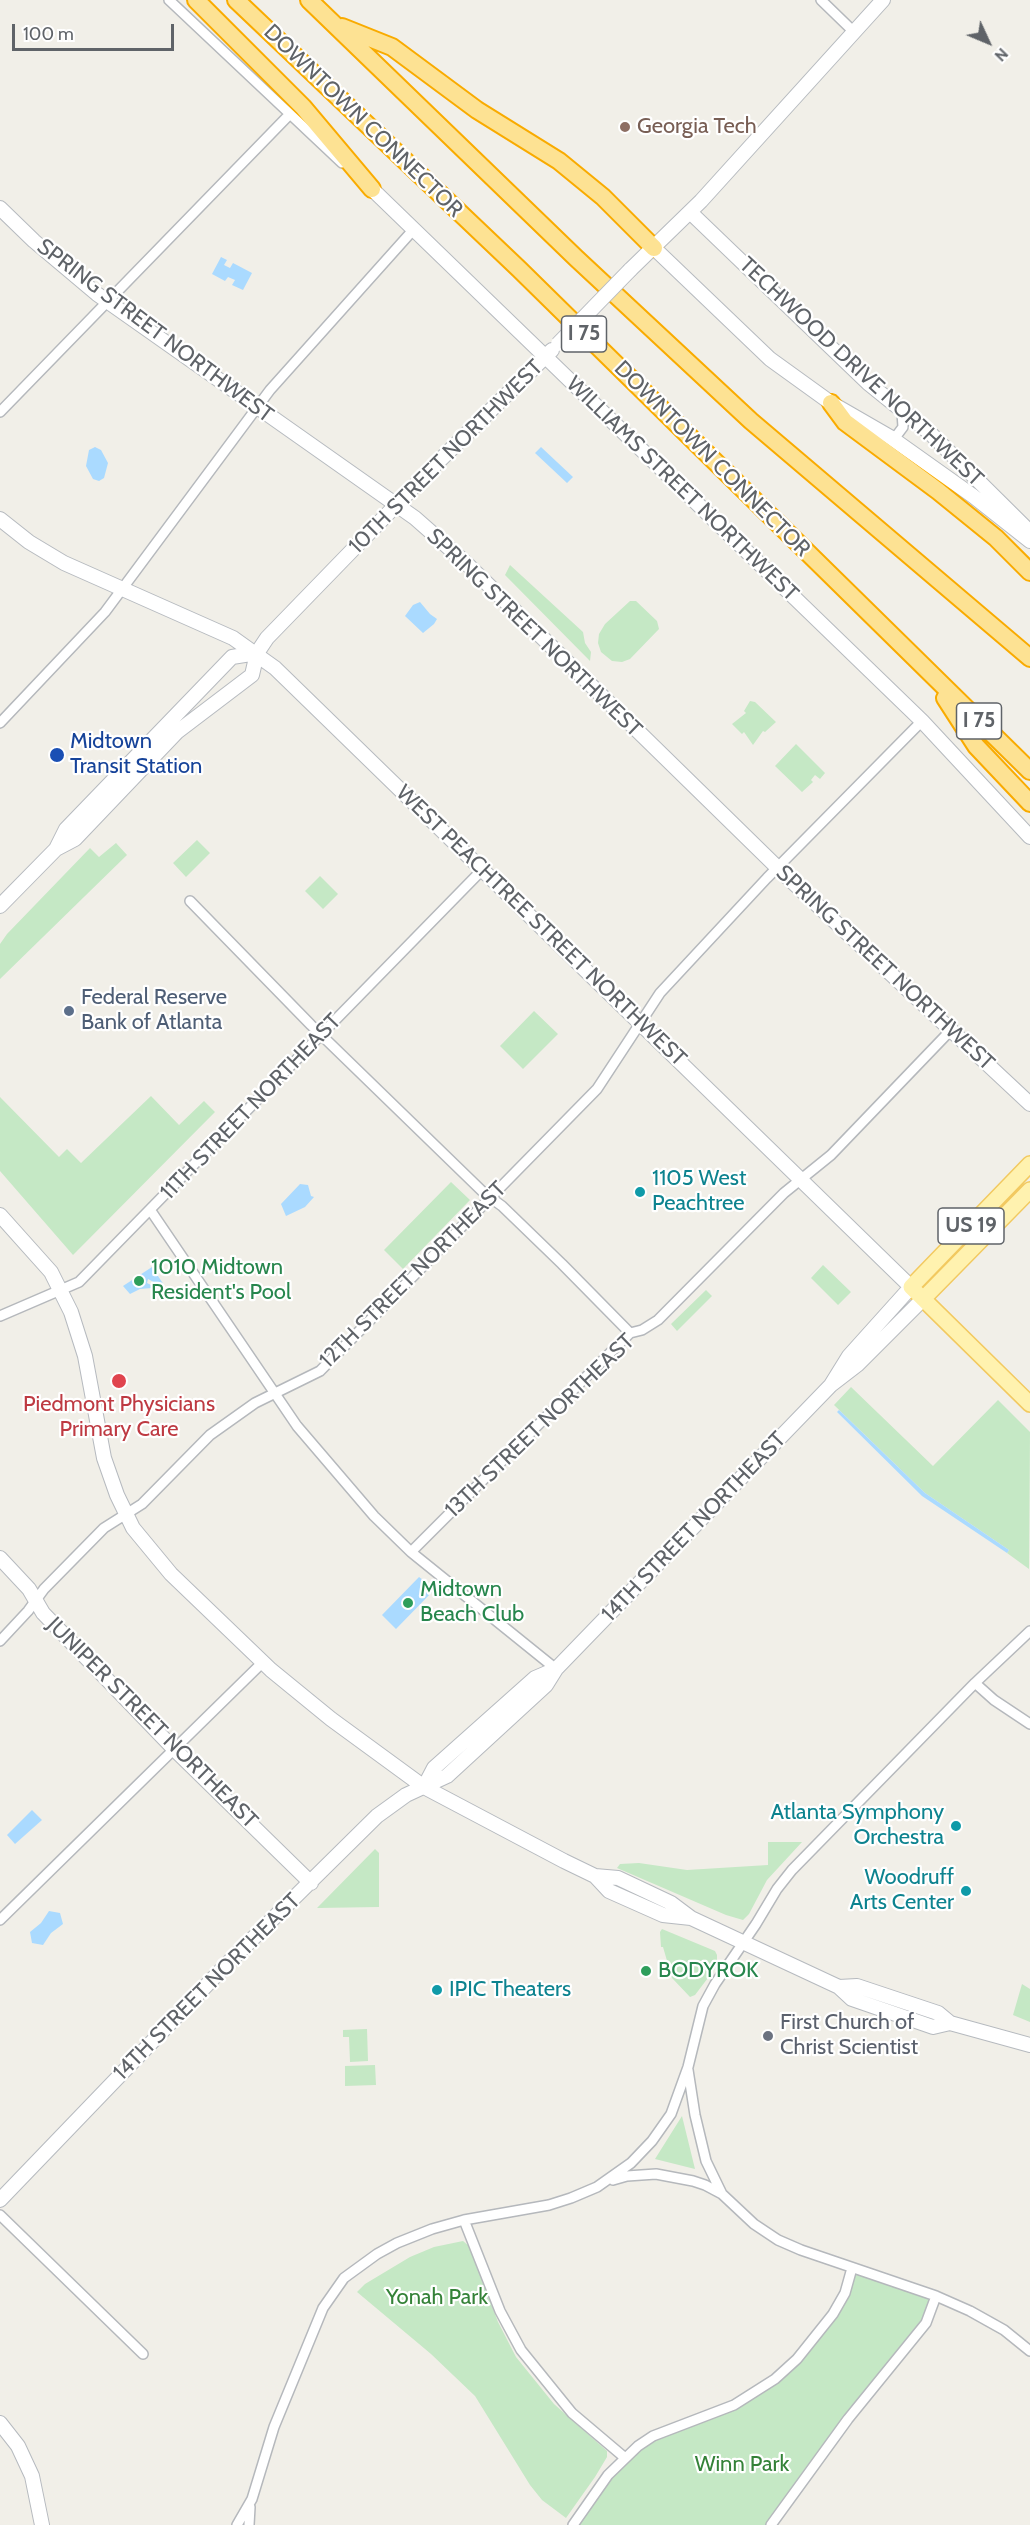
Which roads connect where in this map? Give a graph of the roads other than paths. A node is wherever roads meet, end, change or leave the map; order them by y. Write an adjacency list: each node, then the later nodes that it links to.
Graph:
1 (170, 0): 9 (street, WILLIAMS STREET NORTHWEST)
2 (196, 0): 10 (highway)
3 (236, 0): 30 (highway, DOWNTOWN CONNECTOR / I 75)
4 (309, 0): 7 (highway, I 75)
5 (821, 0): 8 (street)
6 (883, 0): 8 (main road, 10TH STREET NORTHWEST)
7 (333, 23): 14 (highway); 29 (highway, I 75)
8 (854, 32): 12 (main road, 10TH STREET NORTHWEST)
9 (289, 115): 10 (street, WILLIAMS STREET NORTHWEST); 15 (street)
10 (372, 189): 13 (main road, WILLIAMS STREET NORTHWEST)
11 (0, 208): 15 (main road, SPRING STREET NORTHWEST)
12 (691, 213): 14 (main road, 10TH STREET NORTHWEST); 20 (main road, TECHWOOD DRIVE NORTHWEST)
13 (414, 229): 16 (main road, WILLIAMS STREET NORTHWEST); 18 (street)
14 (654, 248): 16 (main road, 10TH STREET NORTHWEST, bridge); 17 (main road, TECHWOOD DRIVE NORTHWEST)
15 (109, 302): 18 (main road, SPRING STREET NORTHWEST); 19 (street)
16 (545, 356): 22 (main road, 10TH STREET NORTHWEST); 31 (main road, WILLIAMS STREET NORTHWEST)
17 (831, 403): 21 (main road, TECHWOOD DRIVE NORTHWEST); 26 (highway)
18 (256, 407): 22 (main road, SPRING STREET NORTHWEST); 27 (street)
19 (0, 412)
20 (902, 412): 21 (street); 24 (main road, TECHWOOD DRIVE NORTHWEST)
21 (890, 436): 25 (main road, TECHWOOD DRIVE NORTHWEST)
22 (395, 506): 28 (main road, 10TH STREET NORTHWEST); 37 (main road, SPRING STREET NORTHWEST)
23 (0, 519): 27 (main road, WEST PEACHTREE STREET NORTHWEST)
24 (1030, 532)
25 (1030, 541)
26 (1030, 572)
27 (122, 588): 28 (main road, WEST PEACHTREE STREET NORTHWEST); 32 (street)
28 (257, 653): 36 (main road, 10TH STREET NORTHWEST); 36 (main road); 38 (main road, WEST PEACHTREE STREET NORTHWEST)
29 (1030, 658)
30 (928, 672): 33 (highway, DOWNTOWN CONNECTOR / I 75); 34 (highway)
31 (922, 721): 35 (main road, WILLIAMS STREET NORTHWEST); 37 (street, 12TH STREET NORTHEAST)
32 (0, 723)
33 (1030, 771)
34 (1030, 803)
35 (1030, 837)
36 (56, 849): 40 (main road)
37 (778, 868): 41 (street, 12TH STREET NORTHEAST); 42 (main road, SPRING STREET NORTHWEST)
38 (483, 869): 41 (main road, WEST PEACHTREE STREET NORTHWEST); 43 (street, 11TH STREET NORTHEAST)
39 (190, 901): 43 (street)
40 (0, 906)
41 (640, 1022): 46 (main road, WEST PEACHTREE STREET NORTHWEST); 48 (street, 12TH STREET NORTHEAST)
42 (951, 1030): 44 (main road, SPRING STREET NORTHWEST); 46 (street, 13TH STREET NORTHEAST)
43 (321, 1035): 48 (street); 49 (street, 11TH STREET NORTHEAST)
44 (1030, 1104)
45 (1030, 1164): 51 (main road, US 19)
46 (800, 1179): 51 (main road, WEST PEACHTREE STREET NORTHWEST); 55 (street, 13TH STREET NORTHEAST)
47 (1030, 1190): 53 (main road)
48 (490, 1198): 55 (street); 57 (street, 12TH STREET NORTHEAST)
49 (151, 1210): 52 (street, 11TH STREET NORTHEAST); 57 (street)
50 (0, 1215): 52 (main road)
51 (911, 1287): 53 (main road, WEST PEACHTREE STREET NORTHWEST); 56 (main road, 14TH STREET NORTHEAST)
52 (61, 1291): 54 (street, 11TH STREET NORTHEAST); 59 (main road)
53 (923, 1299): 56 (main road, 14TH STREET NORTHEAST); 58 (main road, WEST PEACHTREE STREET NORTHWEST)
54 (0, 1316)
55 (630, 1332): 60 (street, 13TH STREET NORTHEAST)
56 (831, 1385): 66 (main road, 14TH STREET NORTHEAST)
57 (274, 1394): 59 (street, 12TH STREET NORTHEAST); 60 (street)
58 (1030, 1404)
59 (126, 1514): 62 (street, 12TH STREET NORTHEAST); 65 (main road)
60 (411, 1552): 66 (street)
61 (0, 1558): 62 (main road, JUNIPER STREET NORTHEAST)
62 (35, 1601): 64 (street, 12TH STREET NORTHEAST); 69 (main road, JUNIPER STREET NORTHEAST)
63 (1030, 1631): 67 (street)
64 (0, 1641)
65 (262, 1663): 69 (street); 70 (main road)
66 (556, 1669): 70 (main road, 14TH STREET NORTHEAST)
67 (975, 1683): 68 (street); 73 (street)
68 (1030, 1724)
69 (174, 1749): 71 (main road, JUNIPER STREET NORTHEAST); 72 (street)
70 (424, 1786): 71 (main road, 14TH STREET NORTHEAST); 73 (main road)
71 (311, 1884): 78 (main road, 14TH STREET NORTHEAST)
72 (0, 1920)
73 (743, 1943): 74 (main road); 75 (street)
74 (1030, 2044)
75 (688, 2067): 76 (street); 77 (street)
76 (597, 2187): 77 (street); 80 (street)
77 (722, 2194): 81 (street)
78 (0, 2200)
79 (0, 2215): 84 (street)
80 (464, 2220): 86 (street); 87 (street)
81 (852, 2268): 82 (street); 86 (street)
82 (936, 2296): 83 (street); 92 (street)
83 (1030, 2351)
84 (143, 2354)
85 (0, 2423): 88 (main road)
86 (624, 2457): 91 (street)
87 (252, 2499): 89 (street); 90 (street)
88 (42, 2525)
89 (237, 2525)
90 (249, 2525)
91 (573, 2525)
92 (771, 2525)

